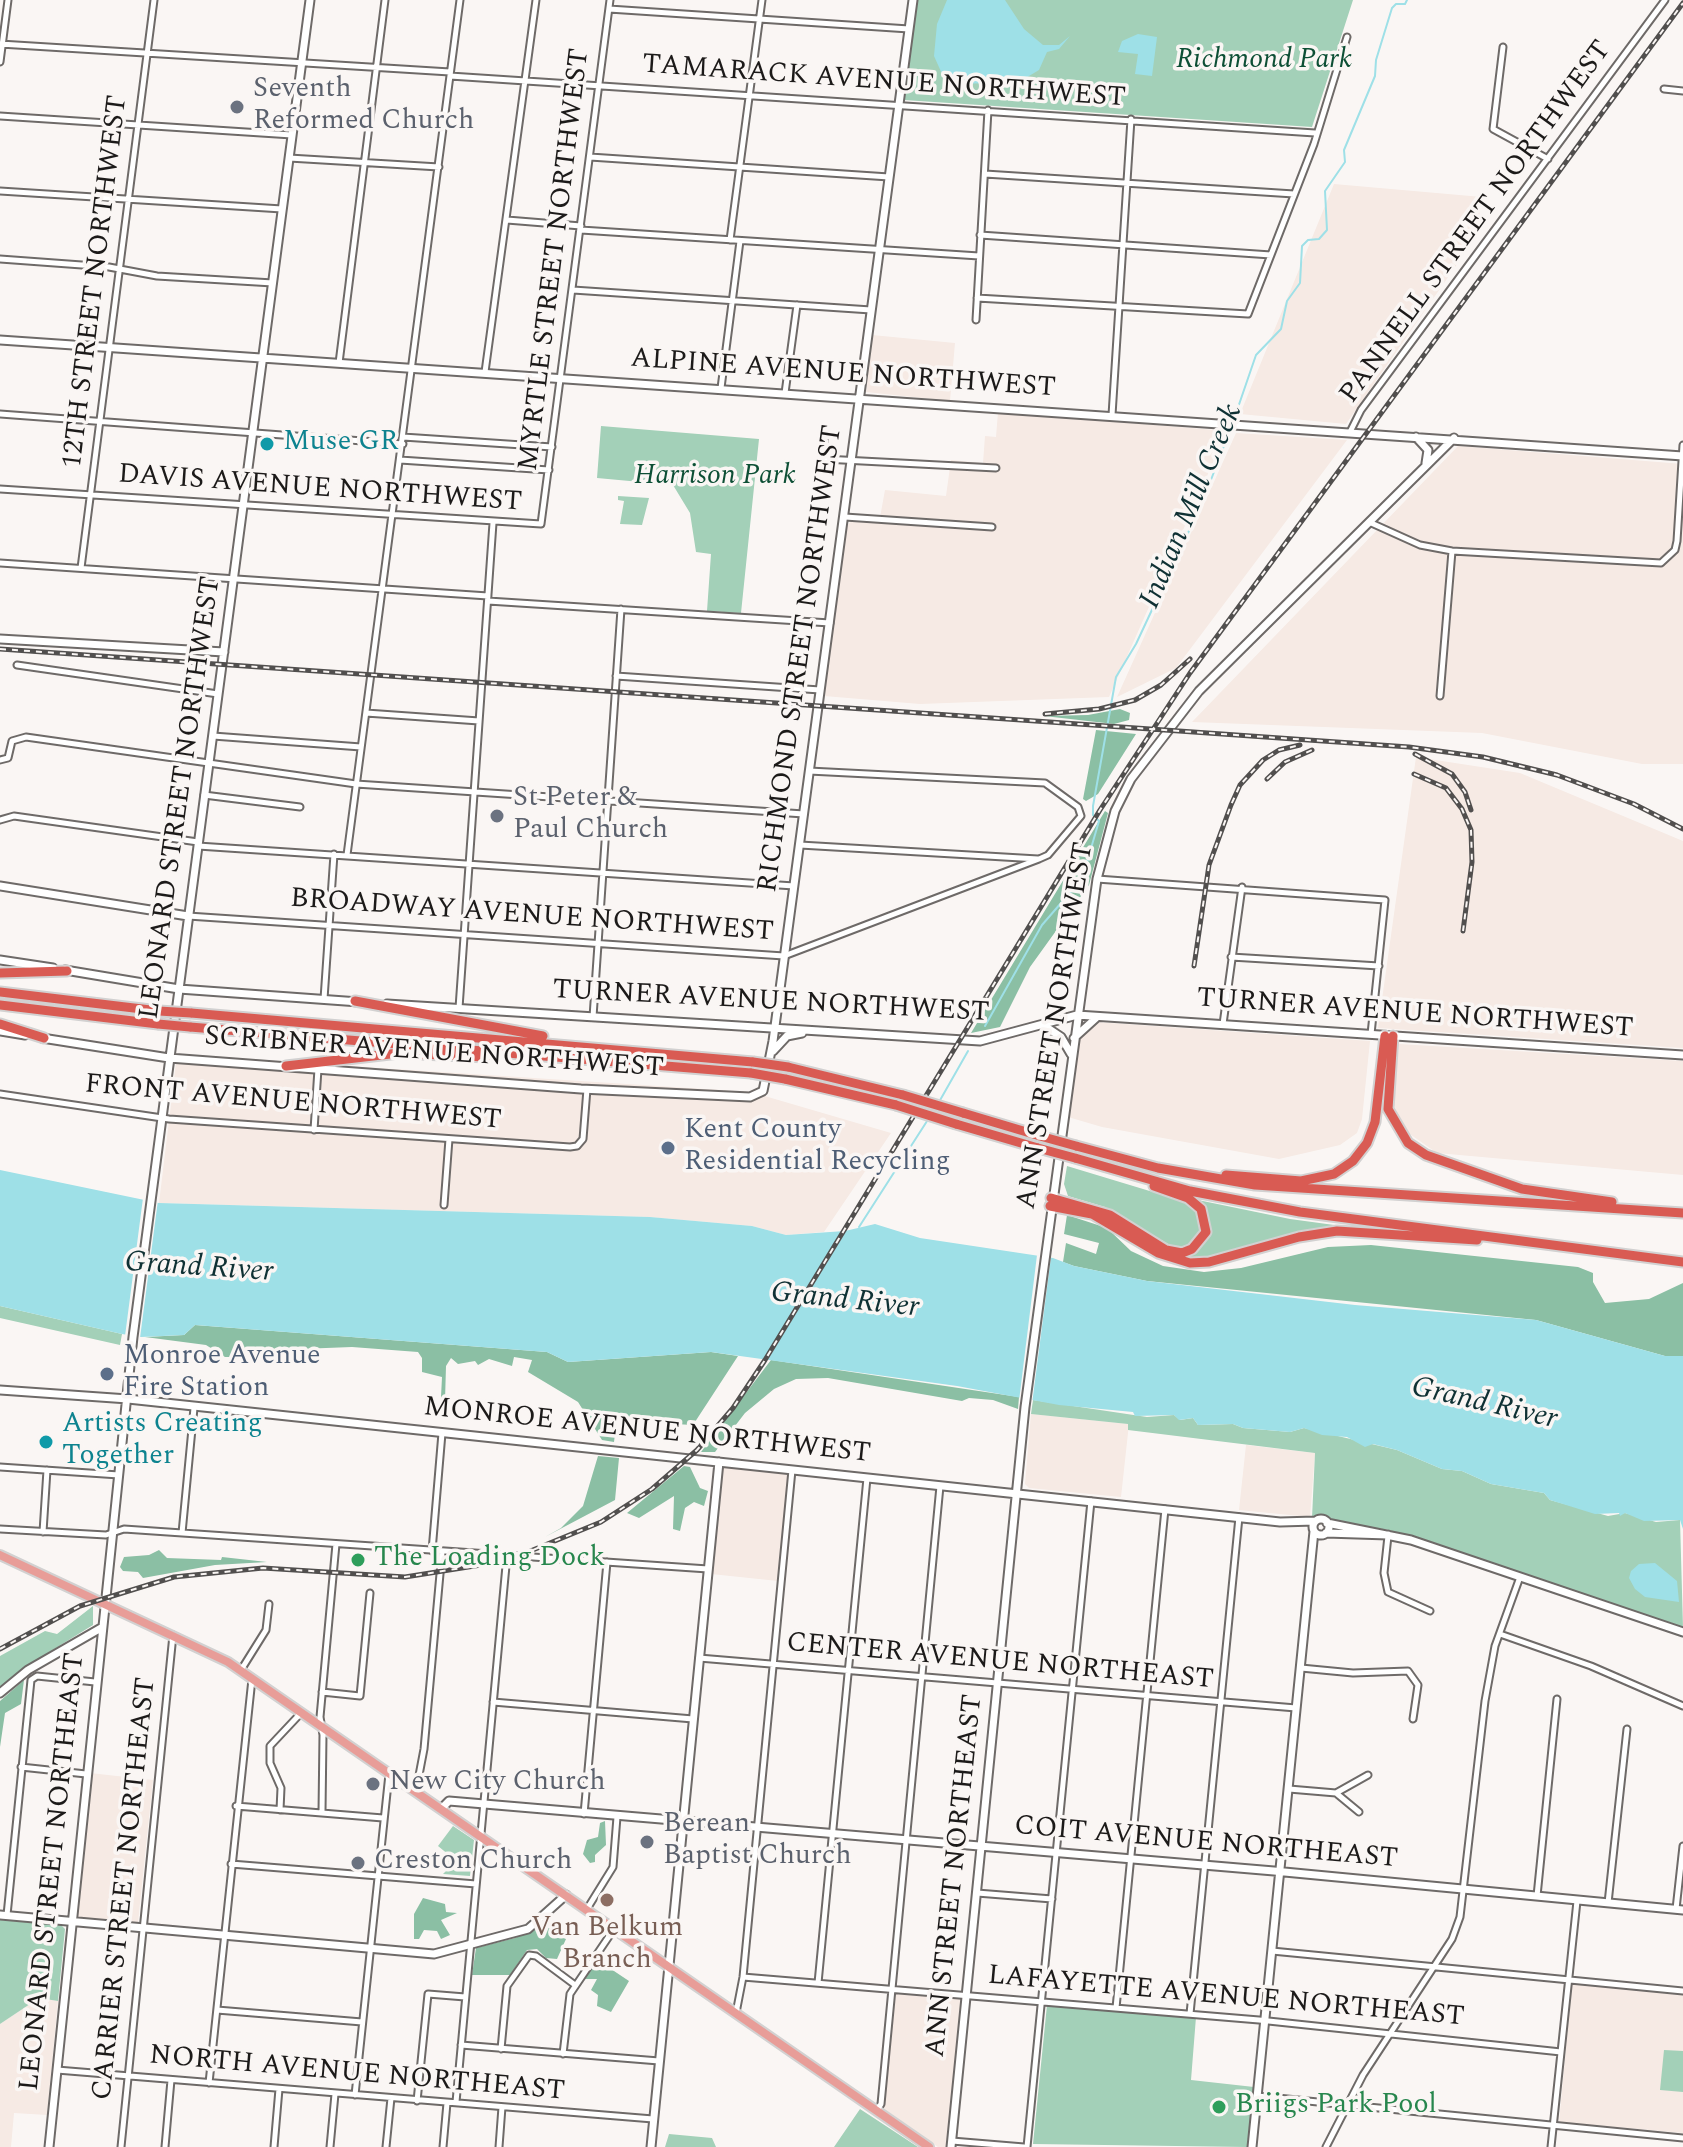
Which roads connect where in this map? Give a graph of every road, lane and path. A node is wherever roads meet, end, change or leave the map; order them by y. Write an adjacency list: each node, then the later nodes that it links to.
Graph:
1 (8, 0): 15 (street)
2 (154, 0): 17 (street, 12TH STREET NORTHWEST)
3 (310, 0): 18 (main road, LEONARD STREET NORTHWEST)
4 (385, 0): 20 (street)
5 (460, 0): 21 (street)
6 (536, 0): 22 (street)
7 (610, 0): 11 (street, MYRTLE STREET NORTHWEST)
8 (762, 0): 12 (street)
9 (913, 0): 13 (main road, RICHMOND STREET NORTHWEST)
10 (1665, 0): 36 (street, PANNELL STREET NORTHWEST)
11 (609, 9): 12 (street); 23 (street, MYRTLE STREET NORTHWEST)
12 (759, 19): 13 (street); 26 (street)
13 (909, 29): 27 (main road, RICHMOND STREET NORTHWEST)
14 (1347, 37): 32 (street)
15 (1, 44): 17 (street, TAMARACK AVENUE NORTHWEST); 19 (street)
16 (1503, 47): 36 (street)
17 (147, 52): 18 (street, TAMARACK AVENUE NORTHWEST); 31 (street, 12TH STREET NORTHWEST)
18 (302, 61): 20 (street, TAMARACK AVENUE NORTHWEST); 33 (main road, LEONARD STREET NORTHWEST)
19 (0, 62)
20 (376, 66): 21 (street, TAMARACK AVENUE NORTHWEST); 37 (street)
21 (450, 74): 22 (street, TAMARACK AVENUE NORTHWEST); 38 (street)
22 (525, 82): 23 (street, TAMARACK AVENUE NORTHWEST); 47 (street)
23 (600, 86): 26 (street, TAMARACK AVENUE NORTHWEST); 34 (street, MYRTLE STREET NORTHWEST)
24 (1664, 89): 25 (street)
25 (1683, 91)
26 (750, 94): 27 (street, TAMARACK AVENUE NORTHWEST); 39 (street)
27 (899, 103): 28 (street, TAMARACK AVENUE NORTHWEST); 41 (main road, RICHMOND STREET NORTHWEST)
28 (988, 110): 30 (street, TAMARACK AVENUE NORTHWEST); 40 (street)
29 (0, 116): 31 (street)
30 (1131, 119): 32 (street, TAMARACK AVENUE NORTHWEST); 42 (street)
31 (138, 124): 33 (street); 45 (street, 12TH STREET NORTHWEST)
32 (1315, 133): 44 (street)
33 (292, 135): 35 (main road, LEONARD STREET NORTHWEST)
34 (590, 157): 39 (street); 48 (street, MYRTLE STREET NORTHWEST)
35 (289, 158): 37 (street); 46 (main road, LEONARD STREET NORTHWEST)
36 (1548, 159): 80 (street, PANNELL STREET NORTHWEST)
37 (364, 163): 38 (street); 69 (street)
38 (439, 167): 70 (street)
39 (739, 167): 41 (street); 50 (street)
40 (985, 174): 42 (street); 49 (street)
41 (889, 177): 53 (main road, RICHMOND STREET NORTHWEST)
42 (1127, 182): 44 (street); 52 (street)
43 (0, 191): 45 (street)
44 (1294, 194): 54 (street)
45 (127, 199): 46 (street); 57 (street, 12TH STREET NORTHWEST)
46 (283, 209): 58 (main road, LEONARD STREET NORTHWEST)
47 (507, 220): 48 (street); 71 (street)
48 (581, 228): 50 (street); 59 (street, MYRTLE STREET NORTHWEST)
49 (980, 235): 52 (street); 55 (street)
50 (730, 240): 51 (street)
51 (740, 241): 53 (street); 61 (street)
52 (1123, 245): 54 (street); 63 (street)
53 (879, 250): 55 (street); 64 (main road, RICHMOND STREET NORTHWEST)
54 (1271, 255): 63 (street)
55 (979, 256): 60 (street)
56 (0, 259): 57 (street)
57 (119, 270): 58 (street); 67 (street, 12TH STREET NORTHWEST)
58 (273, 283): 68 (main road, LEONARD STREET NORTHWEST)
59 (573, 290): 61 (street); 72 (street, MYRTLE STREET NORTHWEST)
60 (977, 298): 63 (street); 65 (street)
61 (733, 300): 62 (street); 73 (street)
62 (797, 305): 64 (street); 74 (street)
63 (1119, 307): 77 (street)
64 (871, 310): 75 (main road, RICHMOND STREET NORTHWEST)
65 (976, 320)
66 (0, 340): 67 (main road, ALPINE AVENUE NORTHWEST)
67 (109, 348): 68 (main road, ALPINE AVENUE NORTHWEST); 78 (street, 12TH STREET NORTHWEST)
68 (264, 358): 69 (main road, ALPINE AVENUE NORTHWEST); 79 (main road, LEONARD STREET NORTHWEST)
69 (339, 363): 70 (main road, ALPINE AVENUE NORTHWEST)
70 (413, 368): 71 (main road, ALPINE AVENUE NORTHWEST); 84 (street)
71 (485, 372): 72 (main road, ALPINE AVENUE NORTHWEST)
72 (561, 378): 73 (main road, ALPINE AVENUE NORTHWEST); 86 (street, MYRTLE STREET NORTHWEST)
73 (721, 388): 74 (main road, ALPINE AVENUE NORTHWEST)
74 (785, 393): 75 (main road, ALPINE AVENUE NORTHWEST)
75 (859, 399): 77 (main road, ALPINE AVENUE NORTHWEST); 88 (main road, RICHMOND STREET NORTHWEST)
76 (0, 414): 78 (street)
77 (1112, 415): 80 (main road, ALPINE AVENUE NORTHWEST)
78 (100, 421): 79 (street); 94 (street, 12TH STREET NORTHWEST)
79 (254, 432): 84 (street); 95 (main road, LEONARD STREET NORTHWEST)
80 (1350, 432): 81 (main road, ALPINE AVENUE NORTHWEST)
81 (1414, 436): 82 (main road, ALPINE AVENUE NORTHWEST); 91 (main road)
82 (1454, 438): 87 (main road, ALPINE AVENUE NORTHWEST); 91 (main road, ANN STREET NORTHWEST)
83 (824, 439): 88 (street)
84 (403, 441): 86 (street); 89 (street)
85 (1683, 445): 87 (street)
86 (552, 447): 92 (street, MYRTLE STREET NORTHWEST)
87 (1682, 456): 102 (street)
88 (851, 459): 90 (street); 97 (main road, RICHMOND STREET NORTHWEST)
89 (400, 460): 92 (street); 96 (street)
90 (996, 468)
91 (1422, 468): 98 (main road, ANN STREET NORTHWEST)
92 (549, 470): 100 (street, MYRTLE STREET NORTHWEST)
93 (0, 489): 94 (street, DAVIS AVENUE NORTHWEST)
94 (90, 495): 95 (street, DAVIS AVENUE NORTHWEST); 104 (street, 12TH STREET NORTHWEST)
95 (244, 505): 96 (street, DAVIS AVENUE NORTHWEST); 105 (main road, LEONARD STREET NORTHWEST)
96 (392, 515): 99 (street, DAVIS AVENUE NORTHWEST); 106 (street)
97 (845, 517): 101 (street); 109 (main road, RICHMOND STREET NORTHWEST)
98 (1367, 521): 102 (street); 138 (main road, ANN STREET NORTHWEST)
99 (493, 523): 100 (street, DAVIS AVENUE NORTHWEST); 107 (street)
100 (541, 524)
101 (992, 527)
102 (1452, 551): 116 (street)
103 (0, 563): 104 (street)
104 (81, 568): 105 (street)
105 (234, 578): 106 (street); 111 (main road, LEONARD STREET NORTHWEST)
106 (384, 588): 107 (street); 117 (street)
107 (488, 599): 108 (street); 118 (street)
108 (621, 609): 109 (street); 113 (street)
109 (830, 623): 114 (main road, RICHMOND STREET NORTHWEST)
110 (0, 639): 111 (main road)
111 (224, 652): 115 (main road, LEONARD STREET NORTHWEST)
112 (17, 665): 115 (street)
113 (616, 676): 114 (street); 127 (street)
114 (820, 690): 123 (main road, RICHMOND STREET NORTHWEST)
115 (218, 694): 119 (main road, LEONARD STREET NORTHWEST)
116 (1440, 696)
117 (366, 713): 118 (street); 120 (street)
118 (479, 721): 125 (street)
119 (213, 736): 120 (street); 122 (main road, LEONARD STREET NORTHWEST)
120 (361, 747): 124 (street)
121 (0, 760): 122 (street)
122 (209, 764): 124 (street); 126 (main road, LEONARD STREET NORTHWEST)
123 (809, 771): 129 (main road, RICHMOND STREET NORTHWEST); 135 (street, BROADWAY AVENUE NORTHWEST)
124 (356, 784): 125 (street); 134 (street)
125 (474, 792): 127 (street); 136 (street)
126 (204, 795): 128 (street); 131 (main road, LEONARD STREET NORTHWEST)
127 (608, 801): 129 (street); 137 (street)
128 (300, 807)
129 (804, 814): 132 (main road, RICHMOND STREET NORTHWEST)
130 (0, 820): 131 (street)
131 (198, 844): 133 (street); 142 (main road, LEONARD STREET NORTHWEST)
132 (800, 845): 135 (street); 140 (main road, RICHMOND STREET NORTHWEST)
133 (334, 854): 134 (street); 143 (street)
134 (347, 855): 136 (street)
135 (1039, 859): 146 (street, BROADWAY AVENUE NORTHWEST)
136 (469, 863): 137 (street); 144 (street)
137 (604, 872): 140 (street); 145 (street)
138 (1097, 879): 141 (street); 158 (main road, ANN STREET NORTHWEST)
139 (0, 886): 142 (main road, BROADWAY AVENUE NORTHWEST)
140 (794, 886): 146 (main road, RICHMOND STREET NORTHWEST)
141 (1242, 887): 147 (street); 149 (street)
142 (188, 916): 143 (street, BROADWAY AVENUE NORTHWEST); 152 (main road, LEONARD STREET NORTHWEST)
143 (329, 926): 144 (street, BROADWAY AVENUE NORTHWEST); 154 (street)
144 (464, 935): 145 (street, BROADWAY AVENUE NORTHWEST); 157 (street)
145 (598, 944): 146 (street, BROADWAY AVENUE NORTHWEST); 159 (street)
146 (784, 956): 164 (main road, RICHMOND STREET NORTHWEST)
147 (1231, 957): 149 (street); 162 (street)
148 (0, 960): 150 (main road, TURNER AVENUE NORTHWEST)
149 (1379, 966): 167 (street)
150 (67, 971): 151 (highway); 152 (main road, TURNER AVENUE NORTHWEST)
151 (0, 973)
152 (179, 989): 154 (main road, TURNER AVENUE NORTHWEST); 176 (main road, LEONARD STREET NORTHWEST)
153 (0, 992): 171 (highway, bridge)
154 (324, 999): 155 (main road, TURNER AVENUE NORTHWEST)
155 (355, 1001): 157 (main road, TURNER AVENUE NORTHWEST); 171 (highway)
156 (0, 1005): 175 (highway, bridge)
157 (459, 1008): 159 (main road, TURNER AVENUE NORTHWEST)
158 (1077, 1015): 160 (main road, TURNER AVENUE NORTHWEST); 163 (main road, TURNER AVENUE NORTHWEST); 170 (main road, ANN STREET NORTHWEST)
159 (593, 1017): 164 (main road, TURNER AVENUE NORTHWEST)
160 (1099, 1017): 162 (main road, TURNER AVENUE NORTHWEST); 170 (main road)
161 (0, 1024): 169 (highway)
162 (1223, 1024): 167 (main road, TURNER AVENUE NORTHWEST)
163 (1043, 1025): 166 (main road, TURNER AVENUE NORTHWEST); 173 (main road)
164 (774, 1029): 166 (main road, TURNER AVENUE NORTHWEST); 172 (main road, RICHMOND STREET NORTHWEST)
165 (0, 1031): 169 (main road, SCRIBNER AVENUE NORTHWEST)
166 (828, 1031): 172 (main road)
167 (1371, 1034): 168 (main road, TURNER AVENUE NORTHWEST)
168 (1389, 1036): 174 (main road, TURNER AVENUE NORTHWEST); 186 (highway); 189 (highway)
169 (44, 1038): 176 (main road, SCRIBNER AVENUE NORTHWEST)
170 (1074, 1038): 173 (main road, ANN STREET NORTHWEST)
171 (601, 1046): 186 (highway, bridge)
172 (771, 1053): 179 (main road, RICHMOND STREET NORTHWEST)
173 (1071, 1054): 187 (main road, ANN STREET NORTHWEST)
174 (1683, 1055)
175 (553, 1056): 177 (highway); 185 (highway, bridge)
176 (169, 1058): 177 (main road, SCRIBNER AVENUE NORTHWEST); 182 (main road, LEONARD STREET NORTHWEST)
177 (286, 1066): 178 (main road, SCRIBNER AVENUE NORTHWEST)
178 (318, 1069): 180 (main road, SCRIBNER AVENUE NORTHWEST); 183 (street)
179 (766, 1085): 180 (main road, SCRIBNER AVENUE NORTHWEST)
180 (587, 1089): 184 (street, FRONT AVENUE NORTHWEST)
181 (0, 1094): 182 (street, FRONT AVENUE NORTHWEST)
182 (161, 1118): 183 (street, FRONT AVENUE NORTHWEST); 193 (main road, LEONARD STREET NORTHWEST)
183 (314, 1130): 184 (street, FRONT AVENUE NORTHWEST)
184 (449, 1139): 188 (street)
185 (1110, 1168): 187 (highway); 190 (highway)
186 (1158, 1168): 189 (highway)
187 (1050, 1202): 190 (highway); 203 (main road, ANN STREET NORTHWEST)
188 (444, 1205)
189 (1683, 1212)
190 (1527, 1240): 191 (highway)
191 (1683, 1262)
192 (0, 1390): 193 (main road, MONROE AVENUE NORTHWEST)
193 (128, 1399): 194 (main road, MONROE AVENUE NORTHWEST); 200 (main road, LEONARD STREET NORTHWEST)
194 (194, 1408): 195 (main road, MONROE AVENUE NORTHWEST); 213 (street)
195 (442, 1433): 196 (main road, MONROE AVENUE NORTHWEST); 217 (street)
196 (719, 1462): 199 (main road, MONROE AVENUE NORTHWEST); 223 (main road)
197 (0, 1467): 198 (street)
198 (47, 1470): 200 (street); 211 (street)
199 (792, 1470): 201 (main road, MONROE AVENUE NORTHWEST); 235 (street)
200 (120, 1475): 212 (main road, LEONARD STREET NORTHWEST)
201 (867, 1477): 202 (main road, MONROE AVENUE NORTHWEST); 238 (street)
202 (940, 1486): 203 (main road, MONROE AVENUE NORTHWEST); 239 (street)
203 (1016, 1494): 204 (main road, MONROE AVENUE NORTHWEST); 228 (main road, ANN STREET NORTHWEST)
204 (1091, 1501): 205 (main road, MONROE AVENUE NORTHWEST); 243 (street)
205 (1165, 1509): 206 (main road, MONROE AVENUE NORTHWEST); 246 (street)
206 (1239, 1517): 208 (main road, MONROE AVENUE NORTHWEST); 248 (street)
207 (1327, 1523): 208 (main road); 210 (main road); 214 (main road)
208 (1314, 1527): 214 (main road); 221 (main road)
209 (0, 1529): 211 (street)
210 (1345, 1530): 214 (main road); 215 (main road)
211 (43, 1532): 212 (street)
212 (115, 1532): 213 (street); 226 (main road, LEONARD STREET NORTHWEST)
213 (182, 1533): 216 (street)
214 (1325, 1533): 221 (main road)
215 (1388, 1535): 224 (main road); 229 (street)
216 (336, 1544): 217 (street); 244 (street)
217 (432, 1551): 218 (street)
218 (442, 1552): 220 (street); 263 (street)
219 (0, 1555): 226 (main road)
220 (507, 1555): 222 (street); 249 (street)
221 (1312, 1557): 236 (main road)
222 (607, 1562): 223 (street); 252 (street)
223 (708, 1569): 234 (main road)
224 (1520, 1577): 231 (main road); 232 (street)
225 (370, 1593): 244 (street)
226 (106, 1602): 230 (main road, LEONARD STREET NORTHEAST); 233 (main road)
227 (269, 1604): 237 (street)
228 (1004, 1610): 242 (main road, ANN STREET NORTHEAST)
229 (1430, 1611)
230 (101, 1628): 241 (main road, LEONARD STREET NORTHEAST); 245 (main road)
231 (1683, 1632)
232 (1500, 1634): 250 (street); 288 (street)
233 (173, 1635): 237 (main road); 299 (street, CARRIER STREET NORTHEAST)
234 (699, 1658): 235 (street, CENTER AVENUE NORTHEAST); 254 (main road)
235 (774, 1664): 238 (street, CENTER AVENUE NORTHEAST); 275 (street)
236 (1301, 1668): 251 (main road); 255 (street)
237 (241, 1670): 240 (main road)
238 (847, 1671): 239 (street, CENTER AVENUE NORTHEAST); 276 (street)
239 (922, 1676): 242 (street, CENTER AVENUE NORTHEAST); 278 (street)
240 (253, 1678): 253 (main road); 266 (street)
241 (95, 1682): 258 (street); 260 (main road, LEONARD STREET NORTHEAST)
242 (997, 1683): 243 (street, CENTER AVENUE NORTHEAST); 279 (main road, ANN STREET NORTHEAST)
243 (1071, 1690): 246 (street, CENTER AVENUE NORTHEAST); 281 (street)
244 (322, 1692): 256 (street)
245 (0, 1693)
246 (1146, 1696): 248 (street, CENTER AVENUE NORTHEAST); 282 (street)
247 (1557, 1699): 291 (street)
248 (1221, 1701): 251 (street, CENTER AVENUE NORTHEAST); 284 (street)
249 (493, 1702): 252 (street); 265 (street)
250 (1683, 1706)
251 (1297, 1708): 262 (main road)
252 (593, 1710): 254 (street); 271 (street)
253 (302, 1712): 256 (main road); 268 (street)
254 (693, 1719): 274 (main road)
255 (1413, 1719)
256 (322, 1726): 259 (main road); 269 (street)
257 (1627, 1729): 294 (street)
258 (21, 1767): 260 (street); 297 (street)
259 (390, 1773): 263 (main road); 273 (street)
260 (86, 1774): 298 (main road, LEONARD STREET NORTHEAST)
261 (1368, 1775): 264 (street)
262 (1289, 1789): 264 (street); 285 (main road)
263 (416, 1791): 267 (main road)
264 (1336, 1793): 270 (street)
265 (484, 1805): 267 (main road, COIT AVENUE NORTHEAST); 271 (main road, COIT AVENUE NORTHEAST); 277 (street)
266 (236, 1806): 268 (street); 283 (street)
267 (441, 1809): 277 (main road)
268 (280, 1810): 269 (street)
269 (322, 1812): 273 (street)
270 (1359, 1812)
271 (584, 1814): 272 (main road, COIT AVENUE NORTHEAST)
272 (617, 1817): 274 (main road, COIT AVENUE NORTHEAST); 295 (street)
273 (383, 1818): 286 (street)
274 (683, 1822): 275 (main road, COIT AVENUE NORTHEAST); 305 (main road)
275 (757, 1828): 276 (main road, COIT AVENUE NORTHEAST); 307 (street)
276 (832, 1834): 278 (main road, COIT AVENUE NORTHEAST); 309 (street)
277 (481, 1836): 287 (street); 290 (main road)
278 (906, 1840): 279 (main road, COIT AVENUE NORTHEAST); 311 (street)
279 (981, 1846): 281 (main road, COIT AVENUE NORTHEAST); 289 (main road, ANN STREET NORTHEAST)
280 (1683, 1846): 296 (street)
281 (1056, 1853): 282 (main road, COIT AVENUE NORTHEAST); 292 (street)
282 (1130, 1859): 284 (main road, COIT AVENUE NORTHEAST); 316 (street)
283 (231, 1864): 286 (street); 301 (street)
284 (1204, 1866): 285 (main road, COIT AVENUE NORTHEAST); 319 (street)
285 (1281, 1872): 288 (main road, COIT AVENUE NORTHEAST); 304 (main road)
286 (377, 1875): 287 (street); 303 (street)
287 (476, 1884): 302 (street)
288 (1466, 1890): 291 (main road, COIT AVENUE NORTHEAST); 306 (street)
289 (977, 1893): 292 (street); 313 (main road, ANN STREET NORTHEAST)
290 (566, 1895): 295 (main road); 302 (main road)
291 (1537, 1896): 293 (main road, COIT AVENUE NORTHEAST)
292 (1052, 1899): 315 (street)
293 (1577, 1901): 294 (main road, COIT AVENUE NORTHEAST); 308 (street)
294 (1608, 1903): 296 (main road, COIT AVENUE NORTHEAST)
295 (587, 1909): 300 (main road)
296 (1680, 1910)
297 (3, 1915): 298 (main road)
298 (72, 1921): 299 (main road); 328 (main road, LEONARD STREET NORTHEAST)
299 (142, 1928): 301 (main road); 329 (street, CARRIER STREET NORTHEAST)
300 (615, 1928): 305 (main road); 310 (street)
301 (224, 1937): 303 (main road); 317 (street)
302 (470, 1946): 303 (main road); 314 (street)
303 (369, 1949): 320 (street)
304 (1272, 1951): 306 (street); 321 (main road)
305 (670, 1967): 318 (main road); 327 (main road)
306 (1433, 1967): 308 (street); 322 (street)
307 (743, 1977): 309 (street, LAFAYETTE AVENUE NORTHEAST); 318 (street)
308 (1568, 1980): 312 (street); 325 (street)
309 (818, 1983): 311 (street, LAFAYETTE AVENUE NORTHEAST)
310 (575, 1985): 324 (street); 326 (street)
311 (892, 1989): 313 (street, LAFAYETTE AVENUE NORTHEAST); 342 (street)
312 (1683, 1991)
313 (967, 1995): 315 (street, LAFAYETTE AVENUE NORTHEAST); 346 (main road, ANN STREET NORTHEAST)
314 (465, 1997): 323 (street); 337 (street)
315 (1041, 2002): 316 (street, LAFAYETTE AVENUE NORTHEAST); 357 (street)
316 (1116, 2008): 319 (street, LAFAYETTE AVENUE NORTHEAST)
317 (217, 2010): 320 (street); 331 (street)
318 (736, 2013): 342 (main road)
319 (1190, 2014): 321 (street, LAFAYETTE AVENUE NORTHEAST)
320 (362, 2022): 334 (street)
321 (1265, 2022): 322 (street, LAFAYETTE AVENUE NORTHEAST); 335 (main road)
322 (1388, 2035): 325 (street, LAFAYETTE AVENUE NORTHEAST); 340 (street)
323 (461, 2045): 324 (street); 338 (street)
324 (501, 2049): 326 (street)
325 (1561, 2052): 344 (street)
326 (563, 2054): 327 (street)
327 (659, 2061): 343 (main road)
328 (56, 2070): 329 (street, NORTH AVENUE NORTHEAST); 347 (main road, LEONARD STREET NORTHEAST)
329 (127, 2076): 330 (street, NORTH AVENUE NORTHEAST); 348 (street, CARRIER STREET NORTHEAST)
330 (171, 2080): 331 (street, NORTH AVENUE NORTHEAST); 349 (street)
331 (209, 2083): 332 (street, NORTH AVENUE NORTHEAST)
332 (279, 2089): 333 (street, NORTH AVENUE NORTHEAST); 350 (street)
333 (335, 2094): 334 (street, NORTH AVENUE NORTHEAST); 351 (street)
334 (355, 2095): 336 (street, NORTH AVENUE NORTHEAST)
335 (1257, 2096): 340 (street); 358 (main road)
336 (391, 2098): 337 (street, NORTH AVENUE NORTHEAST); 352 (street)
337 (417, 2101): 339 (street, NORTH AVENUE NORTHEAST)
338 (456, 2102): 339 (street, NORTH AVENUE NORTHEAST); 341 (street, NORTH AVENUE NORTHEAST)
339 (447, 2103): 353 (street)
340 (1345, 2105): 344 (street); 359 (street)
341 (502, 2107): 343 (street, NORTH AVENUE NORTHEAST); 354 (street)
342 (877, 2110): 356 (main road)
343 (653, 2119): 355 (main road)
344 (1554, 2126): 345 (street); 360 (street)
345 (1683, 2138)
346 (952, 2144): 357 (street)
347 (49, 2147)
348 (121, 2147)
349 (165, 2147)
350 (274, 2147)
351 (330, 2147)
352 (386, 2147)
353 (443, 2147)
354 (499, 2147)
355 (651, 2147)
356 (929, 2147)
357 (1025, 2147)
358 (1252, 2147)
359 (1326, 2147)
360 (1551, 2147)

